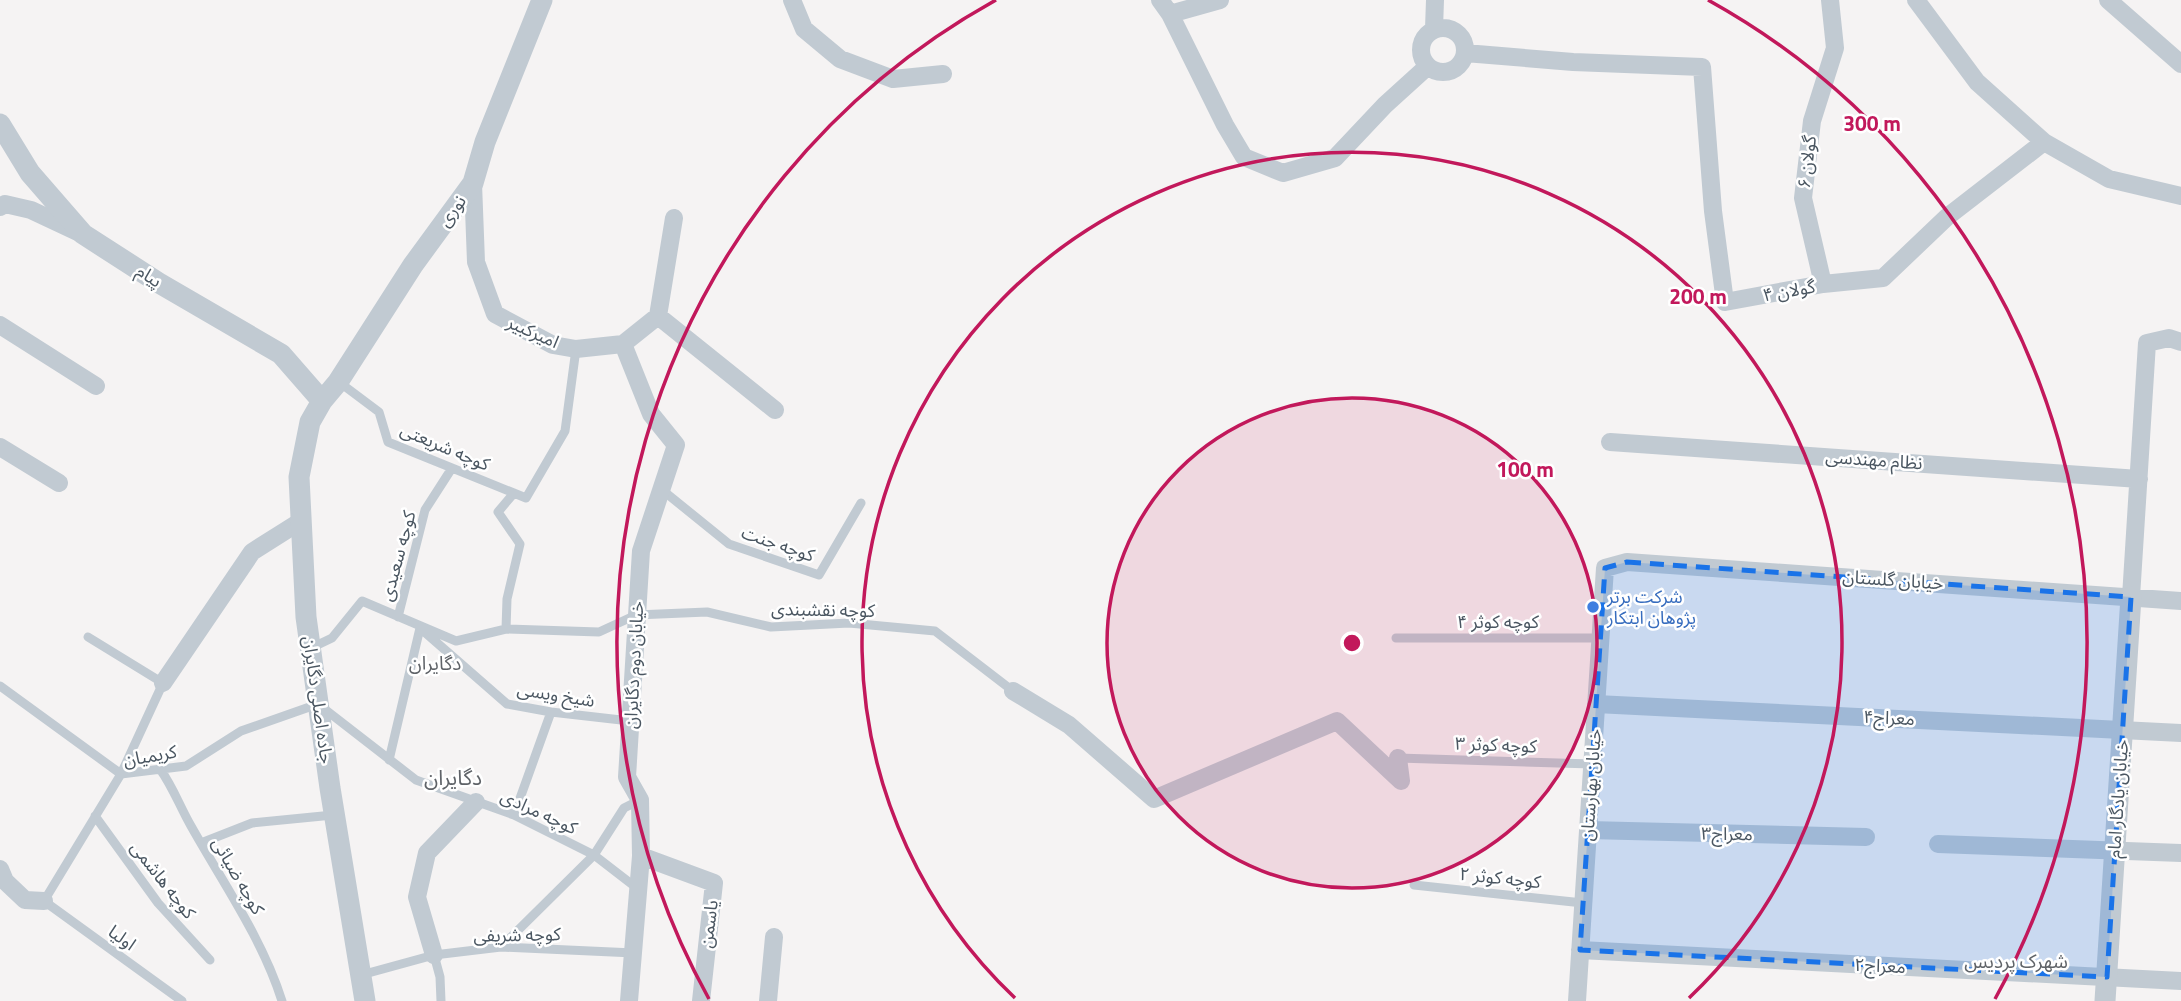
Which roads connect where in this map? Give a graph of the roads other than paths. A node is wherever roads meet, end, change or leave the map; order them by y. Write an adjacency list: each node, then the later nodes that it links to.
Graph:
1 (542, 0): 16 (street, نوری)
2 (792, 0): 13 (street)
3 (1220, 0): 8 (street)
4 (1435, 0): 9 (street)
5 (1830, 0): 21 (street, گولان ۶)
6 (1916, 0): 15 (street)
7 (2108, 0): 11 (street)
8 (1165, 7): 12 (street)
9 (1434, 29): 10 (street); 12 (street)
10 (1465, 53): 12 (street); 21 (street, گولان ۴)
11 (2181, 64)
12 (1428, 66)
13 (943, 74)
14 (0, 124): 20 (street, پیام)
15 (2044, 142): 17 (street); 21 (street, گولان ۴)
16 (473, 183): 26 (street, امیرکبیر); 27 (street, نوری)
17 (2181, 197)
18 (0, 207): 20 (street)
19 (674, 218): 22 (street)
20 (83, 234): 29 (street, پیام)
21 (1823, 284)
22 (658, 316): 25 (street); 30 (street)
23 (0, 326): 28 (street)
24 (2181, 342): 34 (street)
25 (623, 344): 26 (street, امیرکبیر); 36 (street, خیابان دوم دگایران)
26 (576, 349): 37 (lane, کوچه شریعتی)
27 (338, 382): 29 (street, نوری); 33 (lane, کوچه شریعتی)
28 (96, 386)
29 (323, 401): 39 (street, جاده اصلی دگایران)
30 (775, 410)
31 (1610, 442): 34 (street, نظام مهندسی)
32 (0, 447): 35 (street)
33 (452, 468): 37 (lane, کوچه شریعتی); 44 (lane, کوچه سعیدی)
34 (2139, 479): 41 (street)
35 (59, 483)
36 (661, 489): 38 (lane, کوچه جنت); 43 (street, خیابان دوم دگایران)
37 (514, 493): 46 (lane)
38 (862, 503)
39 (301, 521): 50 (street, جاده اصلی دگایران); 51 (street)
40 (1605, 568): 41 (street, خیابان گلستان); 49 (street, خیابان بهارستان)
41 (2131, 597): 42 (street, خیابان گلستان); 58 (street, خیابان یادگار امام)
42 (2181, 601)
43 (636, 615): 46 (lane, کوچه نقشبندی); 53 (lane, کوچه نقشبندی); 57 (street, خیابان دوم دگایران)
44 (398, 617): 45 (lane, کوچه نقشبندی); 50 (lane, کوچه نقشبندی)
45 (420, 628): 46 (lane, کوچه نقشبندی); 56 (lane, شیخ ویسی); 61 (lane)
46 (506, 629)
47 (88, 637): 51 (lane)
48 (1396, 638): 49 (lane, کوچه کوثر ۴)
49 (1601, 638): 55 (street, خیابان بهارستان)
50 (310, 648): 54 (street, جاده اصلی دگایران)
51 (163, 683): 64 (lane)
52 (0, 686): 64 (lane)
53 (1013, 691): 60 (street)
54 (318, 704): 61 (lane, کوچه مرادی); 63 (lane, کریمیان); 67 (street, جاده اصلی دگایران)
55 (1596, 704): 58 (street, معراج۴); 62 (street, خیابان بهارستان)
56 (551, 712): 57 (lane, شیخ ویسی); 68 (lane)
57 (631, 721): 65 (street, خیابان دوم دگایران)
58 (2123, 730): 59 (street, معراج۴); 74 (street, خیابان یادگار امام)
59 (2181, 733)
60 (1398, 758): 62 (lane, کوچه کوثر ۳)
61 (389, 760): 66 (lane, کوچه مرادی)
62 (1592, 764): 70 (street, خیابان بهارستان)
63 (160, 769): 64 (lane, کریمیان); 72 (lane, کوچه ضیائی)
64 (121, 774): 69 (lane, کریمیان)
65 (640, 800): 76 (lane); 77 (street, خیابان دوم دگایران)
66 (476, 802): 68 (lane, کوچه مرادی); 87 (street)
67 (335, 815): 72 (lane); 89 (street, جاده اصلی دگایران)
68 (514, 815): 76 (lane, کوچه مرادی)
69 (95, 816): 81 (lane, کریمیان); 88 (lane, کوچه هاشمی)
70 (1588, 830): 71 (street, معراج۳); 82 (street, خیابان بهارستان)
71 (1866, 837)
72 (201, 843): 93 (lane, کوچه ضیائی)
73 (1938, 844): 74 (street)
74 (2115, 849): 75 (street); 90 (street, خیابان یادگار امام)
75 (2181, 853)
76 (594, 855): 80 (lane, کوچه مرادی); 84 (lane)
77 (641, 856): 80 (street, خیابان دوم دگایران); 97 (street, یاسمن)
78 (0, 869): 81 (street)
79 (1414, 885): 82 (lane, کوچه کوثر ۲)
80 (638, 888): 86 (street, خیابان دوم دگایران)
81 (44, 901): 92 (lane, اولیا)
82 (1583, 903): 85 (street, خیابان بهارستان)
83 (774, 937): 98 (street)
84 (501, 947): 86 (lane, کوچه شریفی); 87 (lane, کوچه شریفی)
85 (1580, 950): 90 (street, معراج۲); 99 (street, خیابان بهارستان)
86 (634, 953): 96 (street, خیابان دوم دگایران)
87 (434, 955): 89 (lane, کوچه شریفی); 95 (lane)
88 (210, 960)
89 (361, 975): 94 (street, جاده اصلی دگایران)
90 (2106, 977): 91 (street, معراج۲); 100 (street, خیابان یادگار امام)
91 (2181, 981)
92 (182, 1001)
93 (282, 1001)
94 (365, 1001)
95 (441, 1001)
96 (629, 1001)
97 (701, 1001)
98 (768, 1001)
99 (1577, 1001)
100 (2105, 1001)

